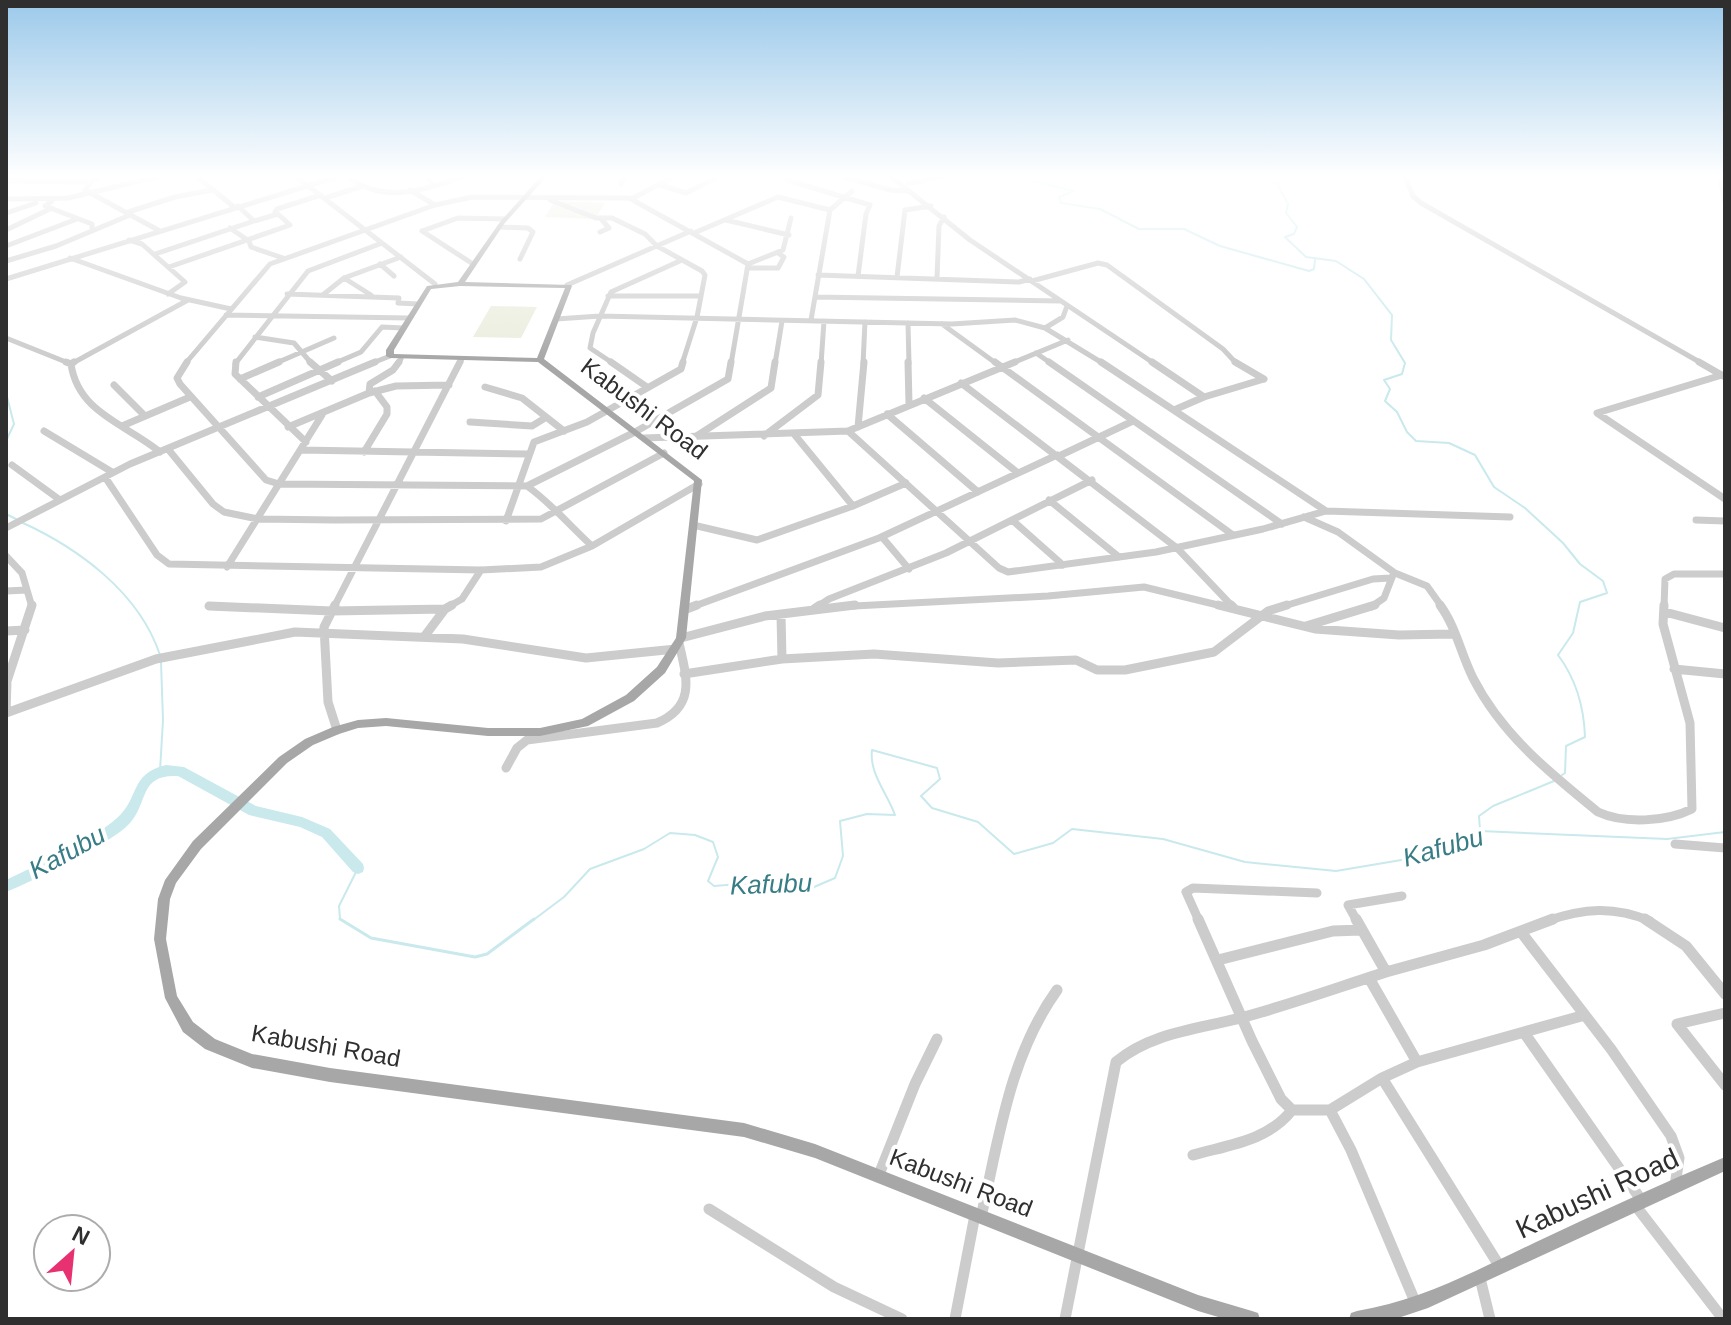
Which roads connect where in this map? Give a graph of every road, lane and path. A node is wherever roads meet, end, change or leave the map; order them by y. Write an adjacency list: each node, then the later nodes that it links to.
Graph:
1 (30, 237): 27 (street)
2 (75, 237): 36 (street)
3 (135, 237): 24 (street)
4 (190, 237): 23 (street)
5 (199, 237): 23 (street)
6 (243, 237): 25 (street)
7 (260, 237): 25 (street)
8 (344, 237): 33 (street)
9 (373, 237): 26 (street)
10 (431, 237): 38 (street)
11 (492, 237): 38 (main road)
12 (531, 237): 34 (street)
13 (648, 237): 28 (street)
14 (681, 237): 28 (street)
15 (701, 237): 39 (street)
16 (788, 237): 29 (street)
17 (825, 237): 41 (street)
18 (863, 237): 43 (street)
19 (902, 237): 44 (street)
20 (939, 237): 46 (street)
21 (966, 237): 48 (street)
22 (1480, 237): 92 (street)
23 (192, 239): 30 (street)
24 (124, 240): 30 (street); 32 (street)
25 (249, 241): 33 (street); 40 (street)
26 (382, 243): 31 (street); 53 (street)
27 (6, 246)
28 (657, 246): 35 (street); 51 (street)
29 (778, 253): 39 (street); 39 (street)
30 (155, 254): 40 (street)
31 (401, 257): 37 (street); 49 (street)
32 (70, 258): 47 (street); 52 (street)
33 (284, 258): 63 (street)
34 (520, 259)
35 (682, 260): 56 (street); 57 (street)
36 (6, 261)
37 (380, 264): 42 (street); 45 (street)
38 (473, 264): 50 (main road)
39 (749, 266): 69 (street)
40 (169, 267): 52 (street)
41 (818, 275): 43 (street); 58 (street)
42 (394, 276)
43 (858, 276): 44 (street)
44 (897, 277): 46 (street)
45 (344, 278): 54 (street); 55 (street)
46 (937, 278): 48 (street)
47 (6, 279)
48 (1031, 280): 60 (street); 103 (street)
49 (435, 284): 50 (main road); 61 (main road)
50 (460, 284): 51 (main road)
51 (567, 285): 70 (main road)
52 (168, 294): 59 (street)
53 (287, 294): 54 (street); 66 (street)
54 (323, 294): 55 (street)
55 (372, 295): 61 (street)
56 (608, 296): 57 (street); 65 (street)
57 (701, 296): 67 (street)
58 (815, 297): 60 (street); 71 (street)
59 (189, 299): 63 (street); 89 (street)
60 (1060, 301): 62 (street)
61 (418, 304): 68 (main road)
62 (1067, 306): 78 (street); 103 (street)
63 (231, 309): 64 (street)
64 (226, 315): 66 (street); 101 (street)
65 (600, 316): 67 (street); 70 (street); 99 (street)
66 (270, 317): 68 (street); 79 (street)
67 (697, 317): 69 (street); 99 (street)
68 (409, 318): 77 (main road)
69 (740, 318): 72 (street); 122 (street)
70 (556, 319): 88 (main road)
71 (811, 320): 72 (street); 73 (street)
72 (782, 321): 125 (street)
73 (824, 321): 74 (street); 124 (street)
74 (865, 322): 75 (street); 118 (street)
75 (908, 323): 76 (street); 105 (street)
76 (942, 323): 78 (street); 90 (street)
77 (403, 328): 85 (main road); 91 (street)
78 (1045, 328): 82 (street)
79 (255, 337): 83 (street); 93 (street)
80 (6, 338): 89 (street)
81 (334, 338): 83 (street)
82 (1068, 340): 84 (street); 107 (street)
83 (301, 353): 91 (street); 93 (street)
84 (1036, 353): 90 (street); 113 (street)
85 (390, 356): 86 (main road); 94 (street)
86 (401, 359): 87 (main road); 100 (street)
87 (462, 359): 88 (main road); 97 (street)
88 (540, 360): 108 (main road, Kabushi Road)
89 (71, 364): 115 (street)
90 (1003, 367): 95 (street); 126 (street)
91 (320, 370): 94 (street); 102 (street)
92 (1723, 376): 146 (street)
93 (240, 379): 102 (street)
94 (332, 381): 106 (street)
95 (961, 383): 104 (street); 135 (street)
96 (114, 385): 111 (street)
97 (449, 385): 100 (street); 132 (street)
98 (485, 387): 112 (street)
99 (647, 387): 108 (street)
100 (372, 392): 110 (street); 131 (street)
101 (190, 397): 111 (street); 116 (street)
102 (258, 397): 106 (street)
103 (1204, 397): 107 (street)
104 (924, 398): 105 (street); 137 (street)
105 (909, 404): 109 (street)
106 (268, 408): 116 (street); 117 (street)
107 (1174, 410): 151 (street)
108 (607, 411): 120 (street); 122 (main road, Kabushi Road)
109 (887, 414): 118 (street); 145 (street)
110 (322, 415): 117 (street); 128 (street)
111 (145, 416): 115 (street)
112 (545, 418): 114 (street); 120 (street)
113 (1133, 421): 126 (street); 161 (street)
114 (470, 422)
115 (122, 426): 129 (street)
116 (220, 427): 129 (street); 141 (street)
117 (288, 427): 128 (street)
118 (858, 427): 121 (street)
119 (44, 431): 138 (street)
120 (564, 431): 134 (street)
121 (848, 431): 123 (street); 140 (street)
122 (635, 432): 127 (main road, Kabushi Road); 144 (street)
123 (794, 434): 124 (street); 149 (street)
124 (764, 436): 125 (street)
125 (695, 437): 127 (street)
126 (1098, 437): 135 (street); 164 (street)
127 (644, 438): 133 (main road, Kabushi Road)
128 (306, 442): 130 (street)
129 (164, 450): 138 (street); 155 (street)
130 (301, 450): 131 (street); 141 (street)
131 (364, 452): 132 (street)
132 (414, 452): 134 (street); 143 (street)
133 (664, 453): 142 (main road, Kabushi Road); 152 (street)
134 (529, 454): 144 (street)
135 (1058, 456): 137 (street); 139 (street)
136 (12, 465): 147 (street)
137 (1018, 473): 145 (street)
138 (108, 475): 147 (street); 172 (street)
139 (1092, 480): 148 (street); 168 (street)
140 (906, 483): 149 (street); 150 (street)
141 (279, 484): 143 (street); 155 (street)
142 (699, 484): 162 (main road, Kabushi Road); 167 (street)
143 (398, 485): 144 (street); 156 (street)
144 (522, 487): 152 (street); 159 (street)
145 (978, 492): 150 (street)
146 (1725, 499)
147 (60, 500): 163 (street)
148 (1049, 500): 157 (street); 170 (street)
149 (853, 506): 162 (street)
150 (938, 511): 165 (street); 166 (street)
151 (1326, 511): 153 (street); 154 (street)
152 (555, 513): 159 (street); 167 (street)
153 (1304, 517): 161 (street); 177 (street)
154 (1510, 517)
155 (258, 519): 156 (street); 172 (street)
156 (381, 520): 159 (street); 173 (street)
157 (1012, 520): 166 (street); 171 (street)
158 (1696, 520): 160 (street)
159 (506, 521)
160 (1725, 521)
161 (1282, 524): 164 (street)
162 (693, 525): 183 (main road, Kabushi Road)
163 (6, 528)
164 (1233, 535): 168 (street)
165 (882, 537): 174 (street); 183 (street)
166 (970, 541): 171 (street); 174 (street)
167 (592, 546): 175 (street)
168 (1177, 548): 170 (street); 182 (street)
169 (6, 555): 178 (street)
170 (1119, 557): 171 (street)
171 (1063, 565)
172 (227, 567): 173 (street)
173 (356, 568): 175 (street); 185 (street)
174 (909, 569): 184 (street)
175 (481, 570): 181 (street)
176 (1725, 574): 186 (street)
177 (1392, 576): 188 (street); 189 (street); 194 (street)
178 (27, 590): 179 (street); 191 (street)
179 (6, 591)
180 (209, 606): 185 (street)
181 (445, 609): 185 (street); 195 (street)
182 (1234, 609): 184 (street); 188 (street)
183 (684, 610): 196 (main road, Kabushi Road)
184 (813, 610): 187 (street)
185 (332, 611): 193 (street)
186 (1665, 612): 190 (street); 198 (street)
187 (781, 615): 196 (street); 197 (street)
188 (1261, 616): 189 (street); 197 (street)
189 (1306, 627): 194 (street)
190 (1725, 628)
191 (25, 630): 192 (street); 201 (street)
192 (6, 631)
193 (322, 633): 195 (street); 202 (street); 204 (street)
194 (1453, 634): 198 (street)
195 (424, 637): 196 (street)
196 (678, 643): 199 (street); 203 (main road, Kabushi Road)
197 (782, 659): 199 (street)
198 (1674, 669): 200 (street)
199 (684, 674): 203 (street)
200 (1725, 674)
201 (7, 681): 202 (street)
202 (6, 713)
203 (582, 728): 204 (main road, Kabushi Road); 205 (street)
204 (337, 730): 229 (main road, Kabushi Road)
205 (506, 768)
206 (1675, 844): 207 (street)
207 (1725, 848)
208 (1317, 893): 212 (street)
209 (1402, 896): 210 (street)
210 (1361, 930): 212 (street); 213 (street)
211 (1521, 932): 213 (street); 216 (street); 218 (street)
212 (1218, 960): 219 (street)
213 (1386, 972): 214 (street)
214 (1369, 978): 219 (street); 222 (street)
215 (1057, 990): 233 (street)
216 (1725, 994)
217 (1725, 1013): 224 (street)
218 (1585, 1015): 220 (street); 230 (street)
219 (1242, 1017): 225 (street); 234 (street)
220 (1525, 1034): 222 (street); 231 (street)
221 (937, 1039): 229 (street)
222 (1417, 1062): 223 (street)
223 (1382, 1078): 226 (street); 235 (street)
224 (1725, 1085)
225 (1292, 1110): 226 (street); 227 (street)
226 (1330, 1110): 237 (street)
227 (1193, 1155)
228 (1725, 1164): 230 (main road, Kabushi Road)
229 (878, 1177): 233 (main road, Kabushi Road)
230 (1675, 1186): 231 (main road, Kabushi Road)
231 (1638, 1203): 235 (main road, Kabushi Road); 238 (street)
232 (709, 1209): 239 (street)
233 (978, 1216): 234 (main road, Kabushi Road); 240 (street)
234 (1078, 1254): 241 (street); 242 (main road, Kabushi Road)
235 (1500, 1267): 236 (main road, Kabushi Road)
236 (1480, 1278): 237 (main road, Kabushi Road); 244 (street)
237 (1416, 1304): 243 (main road, Kabushi Road)
238 (1720, 1316)
239 (902, 1319)
240 (955, 1319)
241 (1065, 1319)
242 (1252, 1319)
243 (1357, 1319)
244 (1490, 1319)

